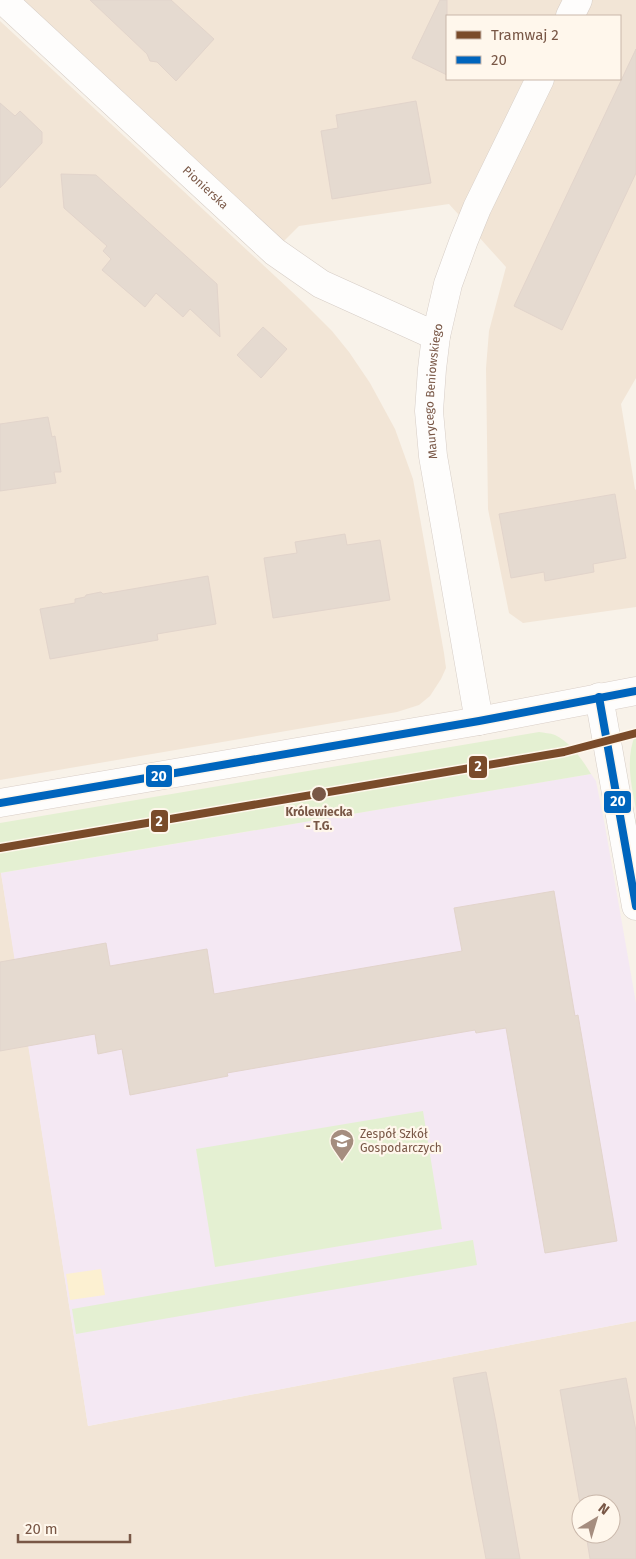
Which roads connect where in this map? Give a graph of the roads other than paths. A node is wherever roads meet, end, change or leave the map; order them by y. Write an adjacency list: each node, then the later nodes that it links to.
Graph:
1 (3, 0): 5 (street, Pionierska)
2 (578, 0): 3 (street)
3 (570, 15)
4 (540, 80): 5 (street, Maurycego Beniowskiego)
5 (436, 336): 8 (street, Maurycego Beniowskiego)
6 (636, 691): 7 (street)
7 (599, 697): 8 (street); 10 (street)
8 (478, 721): 9 (street)
9 (0, 803)
10 (636, 906)

